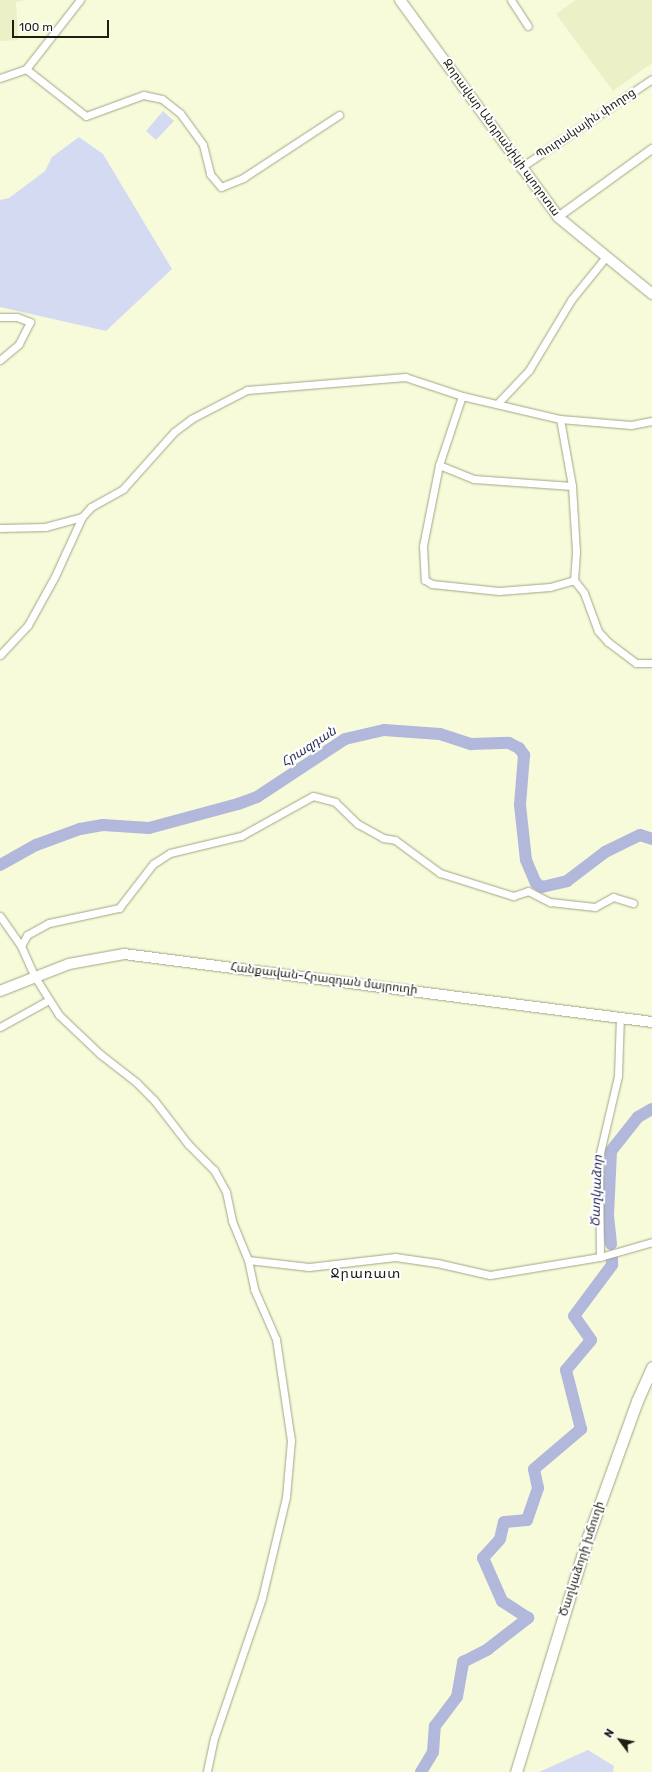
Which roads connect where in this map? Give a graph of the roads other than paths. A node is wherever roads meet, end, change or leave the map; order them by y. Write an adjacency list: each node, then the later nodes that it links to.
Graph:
1 (80, 0): 5 (street)
2 (400, 0): 10 (main road, Զորավար Անդրանիկի պողոտա)
3 (512, 0): 4 (street)
4 (528, 26)
5 (26, 69): 6 (street); 8 (street)
6 (0, 78)
7 (652, 79): 10 (street, Պուրակային փողոց)
8 (339, 115)
9 (652, 149): 11 (street)
10 (520, 168): 11 (main road, Զորավար Անդրանիկի պողոտա)
11 (558, 217): 12 (main road, Զորավար Անդրանիկի պողոտա)
12 (605, 258): 13 (main road, Զորավար Անդրանիկի պողոտա); 17 (street)
13 (652, 294)
14 (0, 318): 15 (street)
15 (0, 360)
16 (462, 396): 17 (street); 20 (street); 22 (street)
17 (496, 404): 18 (street)
18 (560, 420): 19 (street); 21 (street)
19 (652, 421)
20 (439, 465): 21 (street); 24 (street)
21 (572, 486): 24 (street)
22 (82, 516): 23 (street); 25 (street)
23 (0, 528)
24 (574, 580): 26 (street)
25 (0, 655)
26 (652, 663)
27 (633, 903): 29 (street)
28 (0, 916): 29 (street)
29 (21, 946): 30 (street)
30 (35, 977): 31 (main road, Հանքավան-Հրազդան մայրուղի); 32 (street); 33 (main road, Հանքավան-Հրազդան մայրուղի)
31 (0, 991)
32 (49, 1000): 35 (street); 38 (street)
33 (620, 1018): 34 (main road, Հանքավան-Հրազդան մայրուղի); 37 (street)
34 (652, 1022)
35 (0, 1027)
36 (652, 1242): 37 (street)
37 (600, 1257): 38 (street)
38 (248, 1260): 41 (street)
39 (652, 1367): 40 (main road, Ծաղկաձորի խճուղի)
40 (522, 1755): 42 (main road, Ծաղկաձորի խճուղի); 43 (main road)
41 (207, 1772)
42 (516, 1772)
43 (520, 1772)

